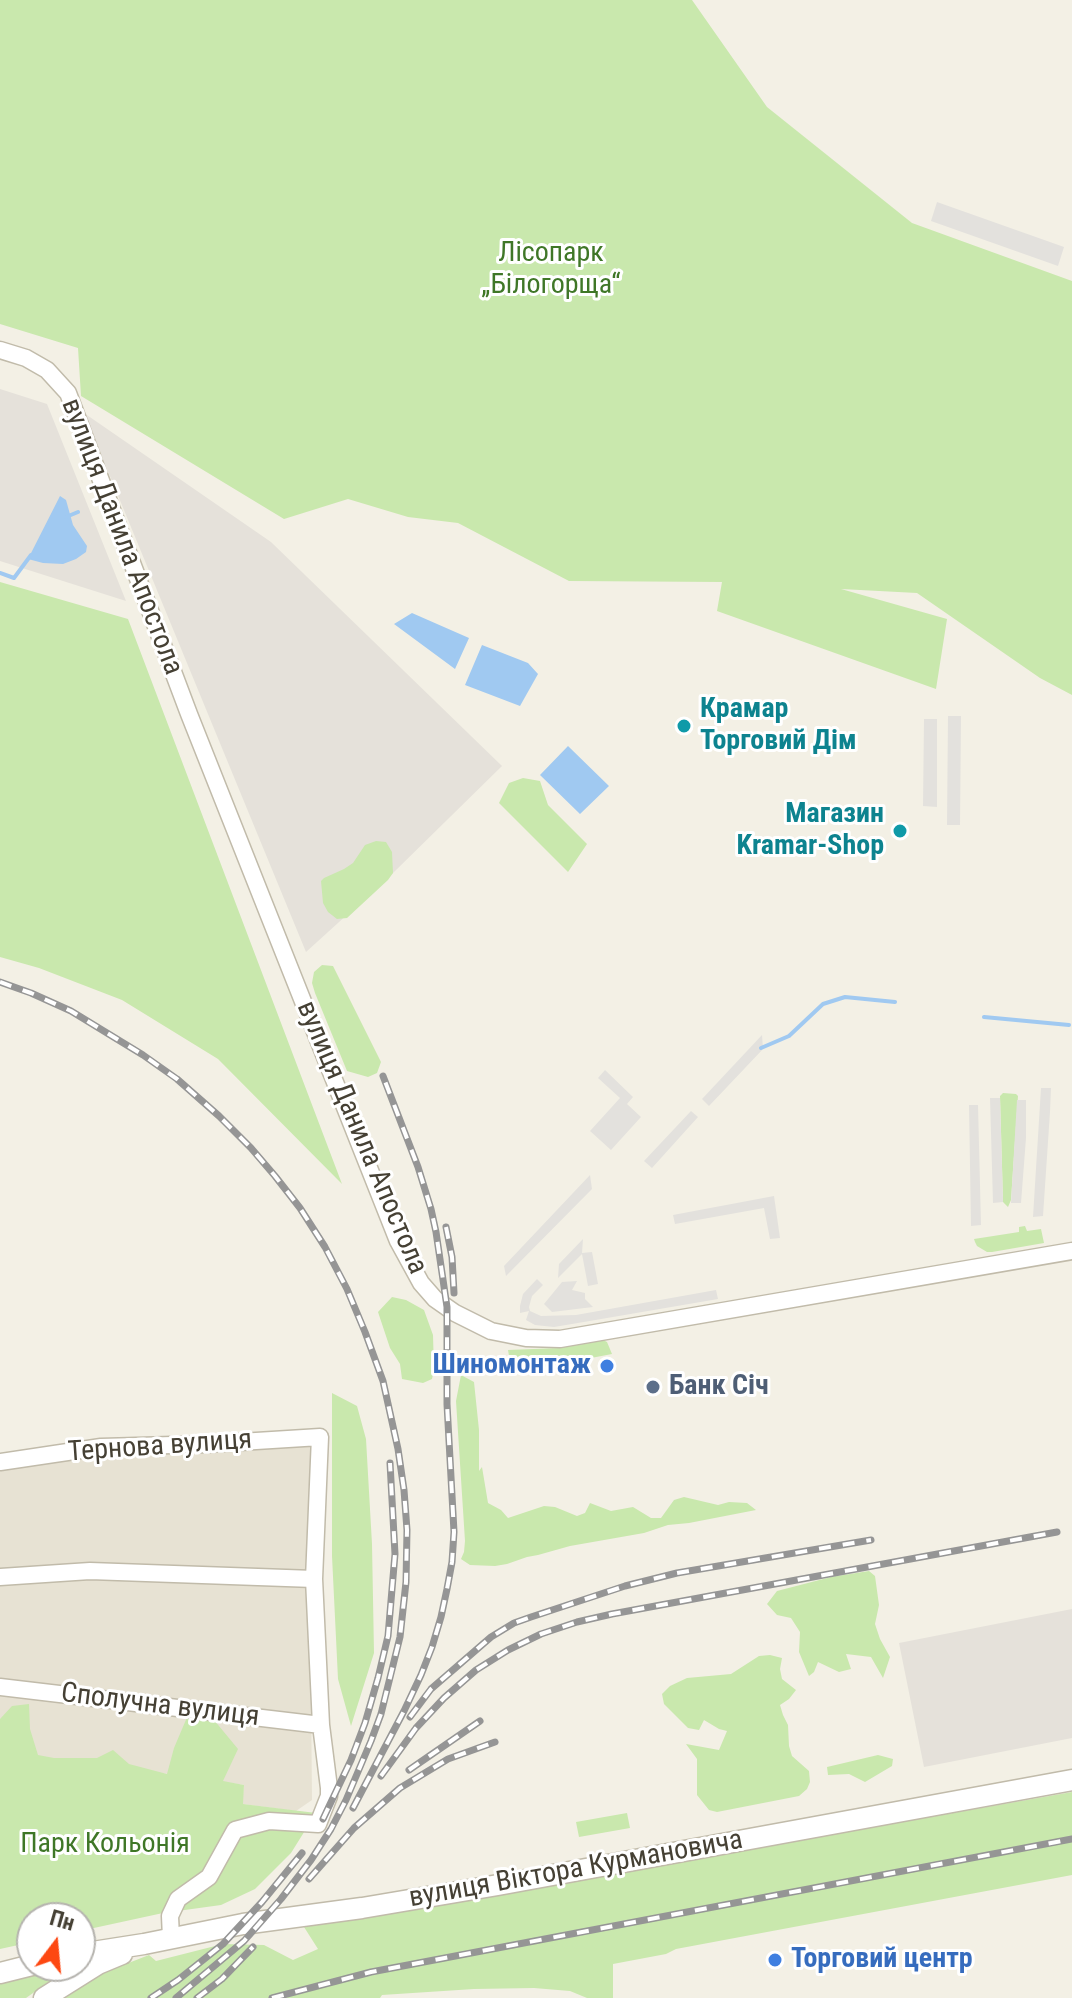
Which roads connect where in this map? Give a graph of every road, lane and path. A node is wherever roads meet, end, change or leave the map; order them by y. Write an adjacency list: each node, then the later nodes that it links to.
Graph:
1 (0, 350): 2 (street, вулиця Данила Апостола)
2 (1072, 1251)
3 (0, 1462): 5 (street, Тернова вулиця)
4 (0, 1577): 5 (street)
5 (314, 1579): 7 (street)
6 (0, 1687): 7 (street, Сполучна вулиця)
7 (321, 1725): 9 (street)
8 (1072, 1780): 9 (street, вулиця Віктора Курмановича)
9 (171, 1938): 10 (street, вулиця Віктора Курмановича)
10 (144, 1944): 11 (street, вулиця Віктора Курмановича); 12 (street)
11 (96, 1952)
12 (44, 1998)

